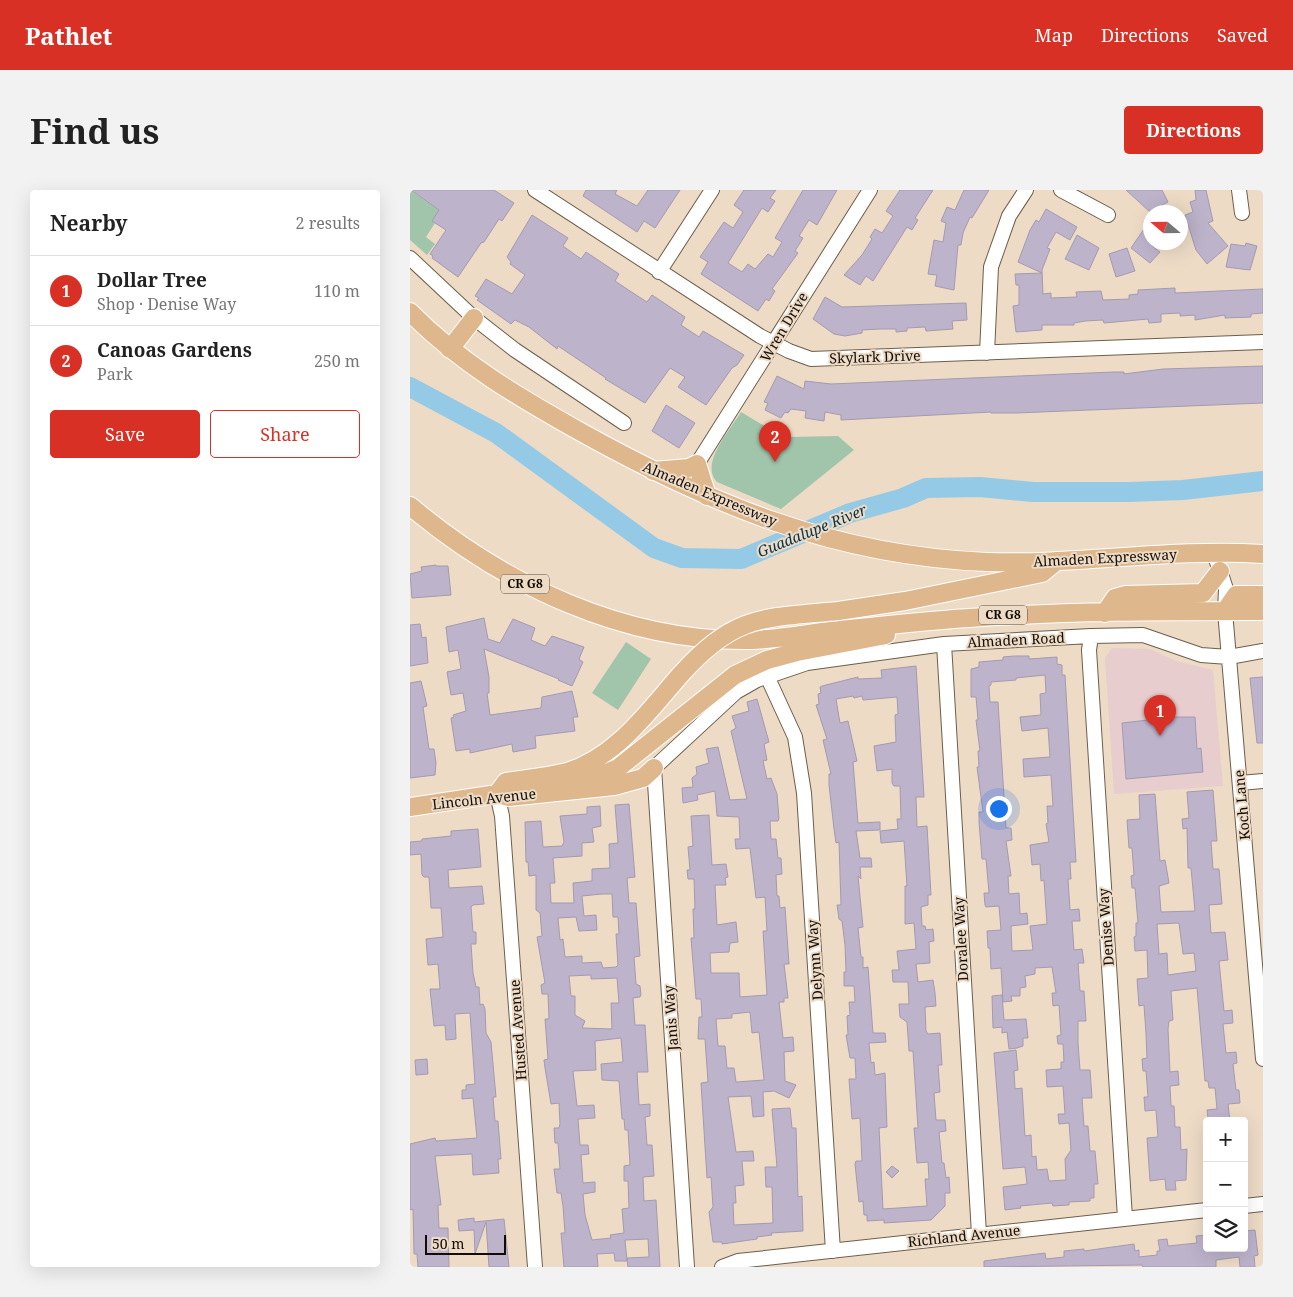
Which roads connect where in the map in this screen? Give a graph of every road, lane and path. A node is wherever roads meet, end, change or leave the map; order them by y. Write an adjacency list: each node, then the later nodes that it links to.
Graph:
1 (712, 190): 10 (street)
2 (870, 190): 14 (street, Wren Drive)
3 (1026, 190): 16 (street)
4 (1061, 190): 8 (street)
5 (1240, 190): 7 (street)
6 (544, 192): 10 (street, Skylark Drive)
7 (1242, 213)
8 (1108, 215)
9 (410, 258): 12 (street)
10 (659, 272): 14 (street, Skylark Drive)
11 (410, 312): 15 (main road, Almaden Expressway)
12 (474, 318): 15 (main road); 17 (street)
13 (1263, 342): 16 (street, Skylark Drive)
14 (774, 344): 16 (street, Skylark Drive); 18 (street, Wren Drive)
15 (450, 349): 19 (main road, Almaden Expressway)
16 (987, 353)
17 (624, 423)
18 (697, 464): 19 (main road); 20 (main road)
19 (652, 471): 20 (main road, Almaden Expressway)
20 (707, 496): 24 (main road, Almaden Expressway)
21 (410, 506): 30 (main road, CR G8)
22 (1214, 553): 23 (main road, Almaden Expressway); 24 (main road, Almaden Expressway); 25 (street, Koch Lane)
23 (1263, 554)
24 (1055, 562): 40 (main road, bridge)
25 (1220, 571): 27 (street, Koch Lane); 29 (main road)
26 (1263, 595): 27 (main road)
27 (1225, 611): 28 (main road, CR G8); 29 (main road, CR G8); 34 (street, Koch Lane)
28 (1263, 611)
29 (1106, 613): 30 (main road, CR G8)
30 (901, 625): 39 (main road)
31 (1091, 636): 32 (street, Almaden Road); 34 (street, Almaden Road); 46 (street, Denise Way)
32 (944, 644): 35 (street, Almaden Road); 47 (street, Doralee Way)
33 (1263, 651): 34 (street, Almaden Road)
34 (1229, 656): 38 (street, Koch Lane)
35 (768, 676): 36 (street); 48 (street, Delynn Way)
36 (654, 768): 39 (main road); 50 (street, Janis Way)
37 (1263, 781): 38 (street)
38 (1240, 783): 42 (street, Koch Lane)
39 (558, 791): 40 (main road, Lincoln Avenue)
40 (497, 794): 41 (main road, Lincoln Avenue); 49 (street, Husted Avenue)
41 (410, 807)
42 (1263, 1059)
43 (1263, 1204): 44 (street)
44 (1248, 1206)
45 (1203, 1210): 46 (street, Richland Avenue)
46 (1125, 1218): 47 (street, Richland Avenue)
47 (979, 1234): 48 (street, Richland Avenue)
48 (833, 1251): 51 (street, Richland Avenue)
49 (536, 1267)
50 (686, 1267)
51 (722, 1267)

